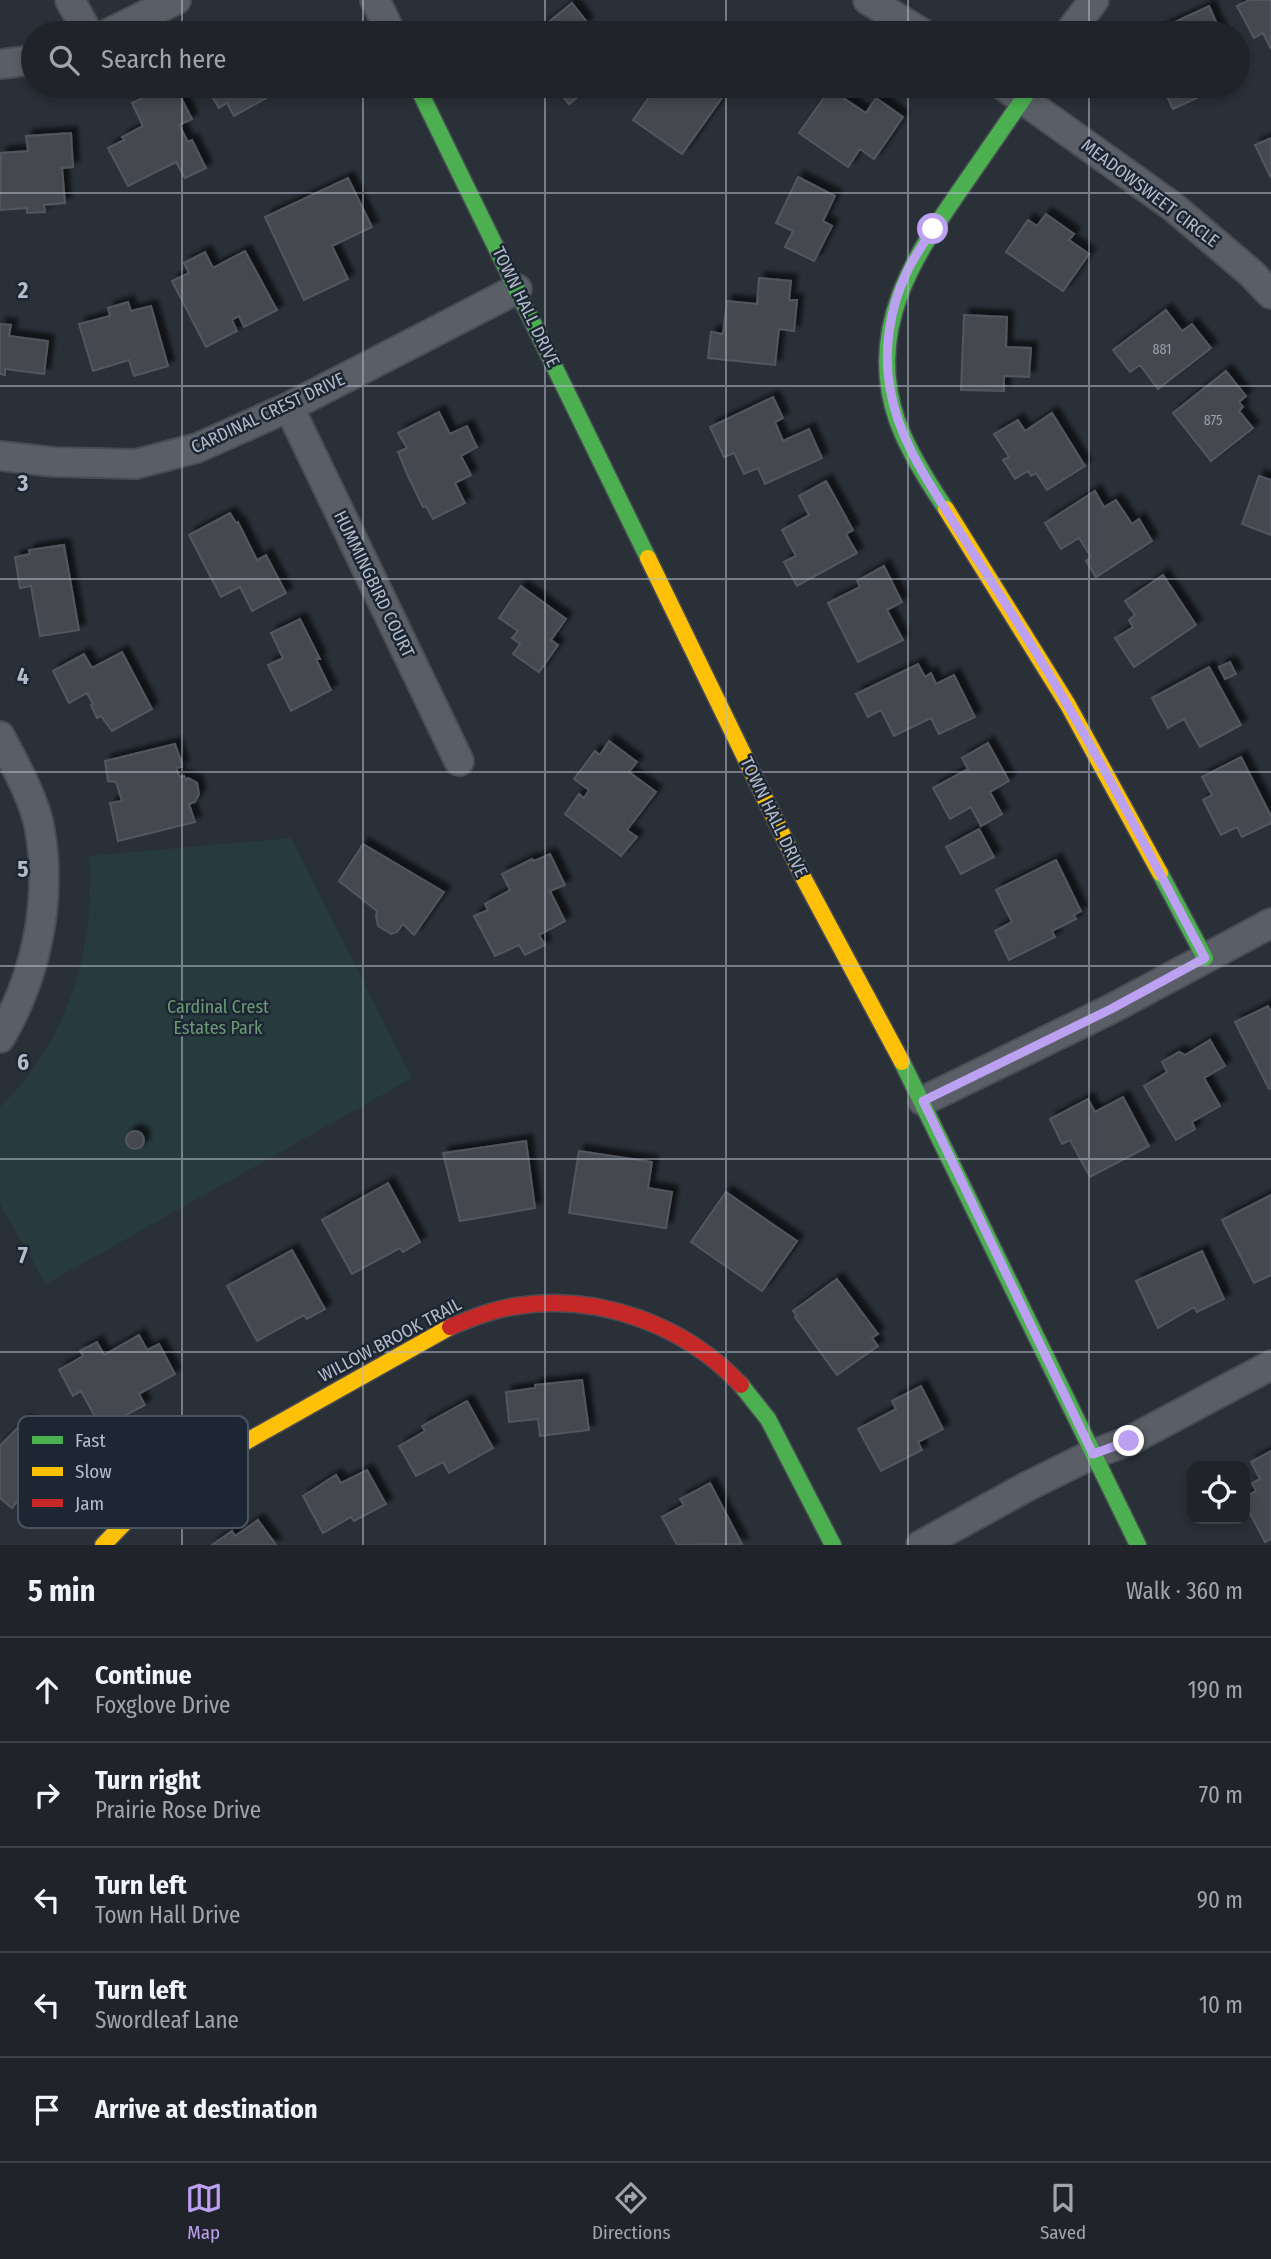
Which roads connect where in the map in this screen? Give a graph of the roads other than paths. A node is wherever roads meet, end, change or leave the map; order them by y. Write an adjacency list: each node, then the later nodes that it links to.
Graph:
1 (70, 0): 6 (street)
2 (176, 0): 7 (street)
3 (375, 0): 8 (street)
4 (869, 0): 9 (street)
5 (1094, 0): 10 (street)
6 (81, 21)
7 (134, 21)
8 (385, 21)
9 (903, 21)
10 (1078, 21)
11 (21, 61): 12 (street)
12 (0, 64)
13 (423, 98): 16 (street, TOWN HALL DRIVE)
14 (1015, 98): 23 (street)
15 (1030, 98): 17 (street, MEADOWSWEET CIRCLE)
16 (517, 289): 18 (street, CARDINAL CREST DRIVE); 25 (street, TOWN HALL DRIVE)
17 (1271, 294)
18 (289, 407): 19 (street, CARDINAL CREST DRIVE); 21 (street, HUMMINGBIRD COURT)
19 (0, 456)
20 (0, 736): 24 (street)
21 (459, 761)
22 (1271, 923): 23 (street)
23 (1205, 958): 25 (street)
24 (0, 1038)
25 (923, 1101): 28 (street, TOWN HALL DRIVE)
26 (1271, 1365): 28 (street)
27 (248, 1440): 31 (street, WILLOW BROOK TRAIL)
28 (1093, 1454): 32 (street); 33 (street, TOWN HALL DRIVE)
29 (120, 1528): 30 (street, WILLOW BROOK TRAIL)
30 (103, 1545)
31 (833, 1545)
32 (921, 1545)
33 (1138, 1545)

